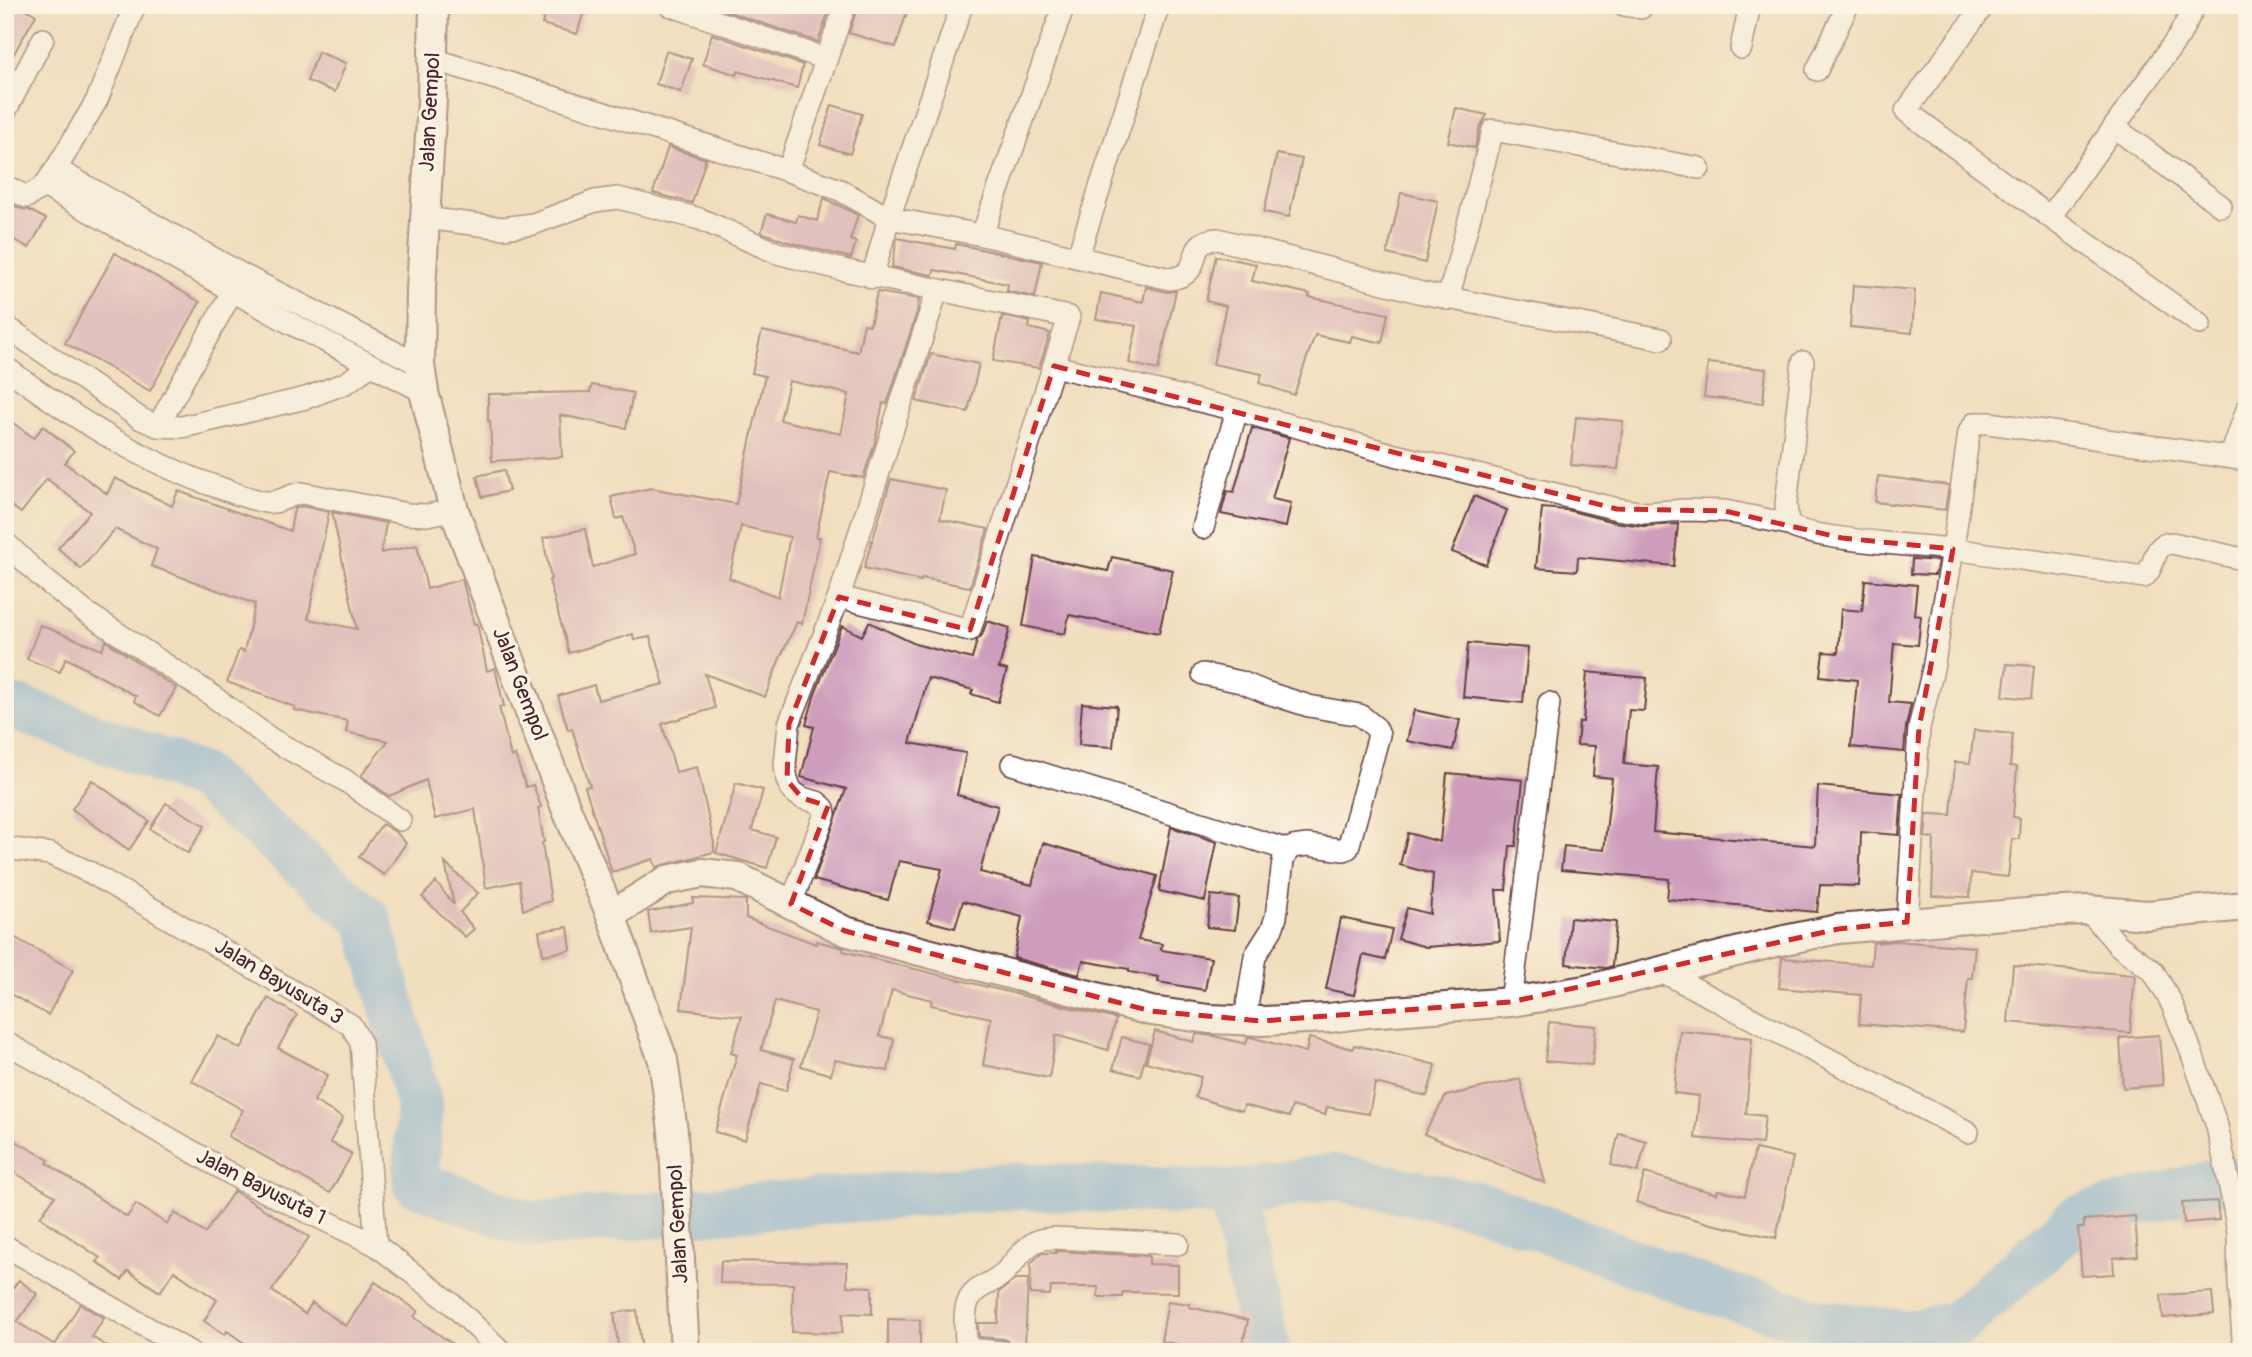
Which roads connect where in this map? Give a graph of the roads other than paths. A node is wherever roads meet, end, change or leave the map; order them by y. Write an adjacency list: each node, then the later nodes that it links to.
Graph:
1 (135, 5): 23 (street)
2 (434, 5): 16 (street, Jalan Gempol)
3 (669, 5): 17 (street)
4 (845, 5): 17 (street)
5 (962, 5): 28 (street)
6 (1064, 5): 29 (street)
7 (1159, 5): 30 (street)
8 (1624, 5): 9 (street)
9 (1641, 5)
10 (1749, 5): 15 (street)
11 (1848, 5): 18 (street)
12 (1984, 5): 26 (street)
13 (2195, 5): 20 (street)
14 (43, 39): 19 (street)
15 (1741, 48)
16 (433, 59): 22 (street); 27 (street, Jalan Gempol)
17 (826, 59): 22 (street)
18 (1817, 71)
19 (5, 112)
20 (2114, 127): 25 (street); 26 (street)
21 (1699, 168): 34 (street)
22 (788, 170): 28 (street)
23 (50, 177): 24 (street); 32 (street)
24 (5, 186)
25 (2221, 206)
26 (2050, 217): 35 (street)
27 (425, 218): 31 (street); 42 (street, Jalan Gempol)
28 (889, 218): 29 (street); 31 (street)
29 (982, 235): 30 (street)
30 (1078, 256): 34 (street)
31 (872, 278): 33 (street)
32 (237, 283): 39 (street); 42 (street); 45 (street)
33 (937, 291): 40 (street); 53 (street)
34 (1448, 299): 37 (street)
35 (2200, 324)
36 (5, 326): 45 (street)
37 (1661, 339)
38 (1803, 362): 48 (street)
39 (371, 365): 42 (street); 45 (street)
40 (1054, 366): 44 (street); 53 (street)
41 (5, 367): 47 (street)
42 (422, 378): 47 (street, Jalan Gempol)
43 (2247, 409): 46 (street)
44 (1237, 410): 48 (street); 49 (street)
45 (158, 426)
46 (2239, 458): 51 (street)
47 (454, 510): 63 (street, Jalan Gempol)
48 (1788, 524): 51 (street)
49 (1203, 527)
50 (5, 542): 57 (street)
51 (1953, 549): 52 (street); 64 (street)
52 (2247, 560)
53 (839, 597): 60 (street)
54 (1203, 674): 59 (street)
55 (1549, 703): 66 (street)
56 (1012, 764): 59 (street)
57 (400, 820)
58 (5, 848): 71 (street, Jalan Bayusuta 3)
59 (1288, 850): 67 (street)
60 (791, 904): 63 (street); 67 (street)
61 (2247, 906): 62 (street)
62 (2088, 910): 64 (street); 78 (street)
63 (611, 915): 76 (street, Jalan Gempol)
64 (1908, 922): 65 (street)
65 (1663, 972): 66 (street); 69 (street)
66 (1511, 1002): 67 (street)
67 (1245, 1019)
68 (5, 1042): 71 (street, Jalan Bayusuta 1)
69 (1968, 1132)
70 (1178, 1244): 73 (street)
71 (376, 1245): 75 (street, Jalan Bayusuta 1)
72 (5, 1246): 74 (street)
73 (966, 1350): 77 (street)
74 (190, 1352)
75 (502, 1352)
76 (685, 1352)
77 (1003, 1352)
78 (2245, 1352)

